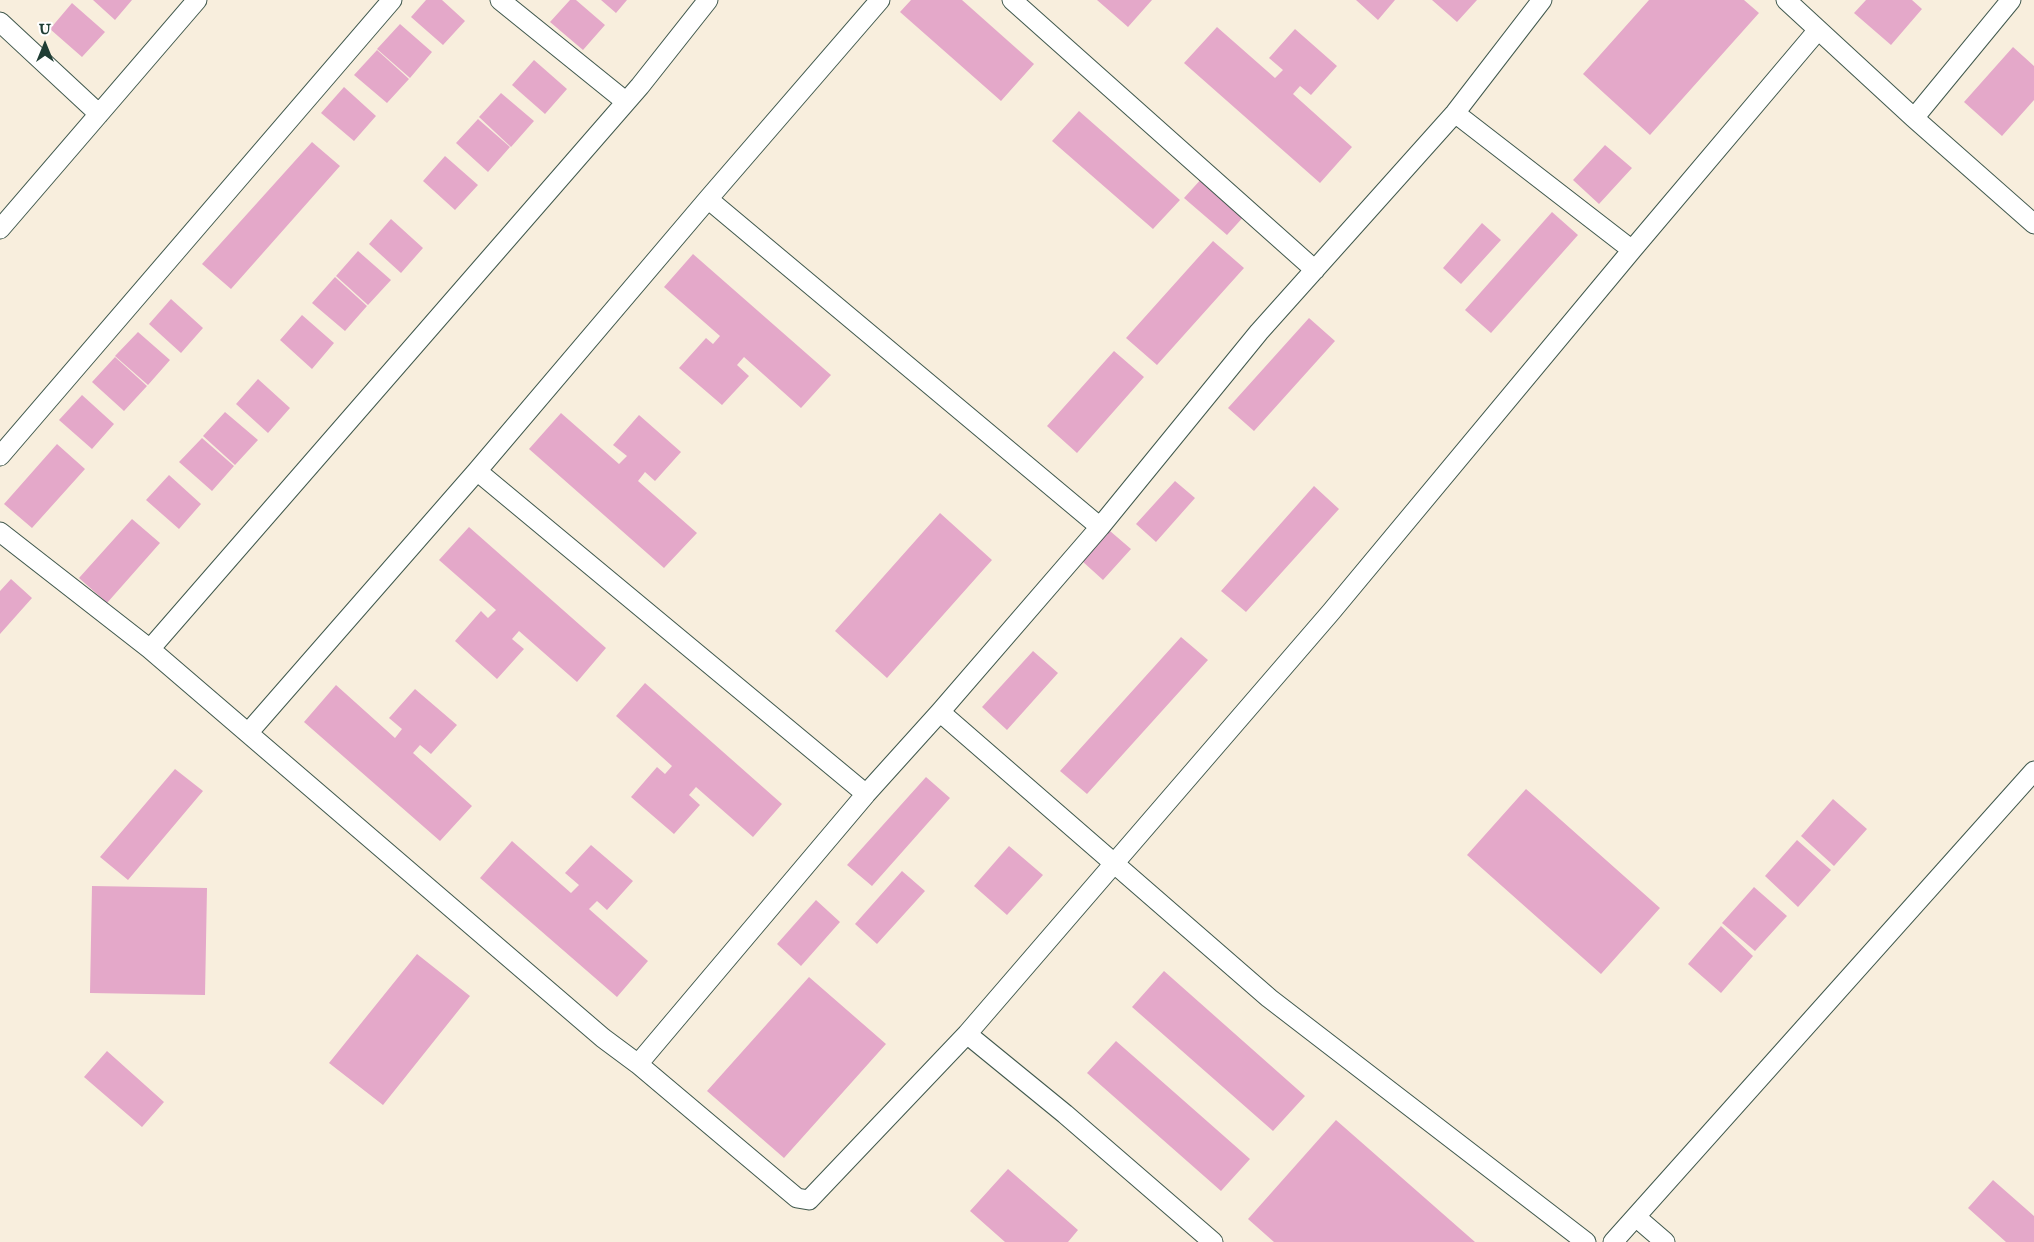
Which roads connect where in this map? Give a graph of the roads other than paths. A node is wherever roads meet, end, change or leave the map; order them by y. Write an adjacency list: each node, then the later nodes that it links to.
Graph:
1 (197, 0): 14 (lane)
2 (392, 0): 21 (lane)
3 (500, 0): 12 (lane)
4 (708, 0): 12 (lane)
5 (880, 0): 16 (lane)
6 (1012, 0): 20 (lane)
7 (1542, 0): 13 (lane)
8 (1786, 0): 11 (lane)
9 (2011, 0): 15 (lane)
10 (0, 22): 14 (lane)
11 (1818, 30): 15 (lane); 19 (lane)
12 (625, 101): 25 (lane)
13 (1455, 113): 19 (lane); 20 (lane)
14 (99, 114): 18 (lane)
15 (1914, 118): 17 (lane)
16 (708, 199): 22 (lane); 23 (lane)
17 (2034, 224)
18 (0, 229)
19 (1632, 250): 30 (lane)
20 (1315, 270): 23 (lane)
21 (0, 456)
22 (477, 471): 27 (lane); 29 (lane)
23 (1100, 527): 26 (lane)
24 (0, 532): 25 (lane)
25 (150, 650): 27 (lane)
26 (940, 712): 29 (lane); 30 (lane)
27 (248, 733): 32 (lane)
28 (2034, 771): 33 (lane)
29 (866, 794): 32 (lane)
30 (1114, 862): 31 (lane); 35 (lane)
31 (966, 1034): 32 (lane); 34 (lane)
32 (638, 1064)
33 (1636, 1218): 36 (lane); 37 (lane)
34 (1213, 1242)
35 (1586, 1242)
36 (1613, 1242)
37 (1666, 1242)

